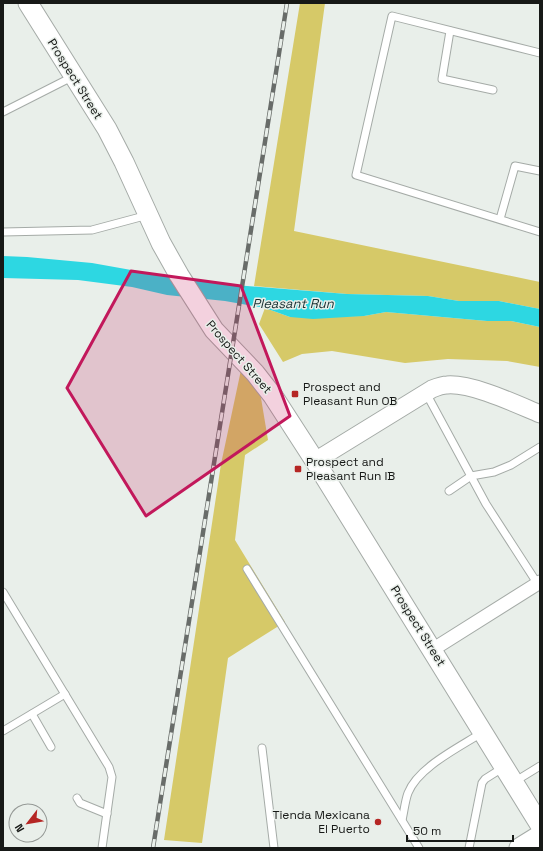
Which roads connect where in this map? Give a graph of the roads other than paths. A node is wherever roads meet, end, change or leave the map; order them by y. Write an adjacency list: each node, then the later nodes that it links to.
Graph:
1 (28, 3): 4 (main road, Prospect Street)
2 (450, 31): 3 (lane); 5 (lane); 9 (lane)
3 (540, 53)
4 (74, 76): 6 (lane); 8 (main road, Prospect Street)
5 (493, 90)
6 (3, 112)
7 (540, 171): 9 (lane)
8 (148, 214): 10 (lane); 15 (main road, Prospect Street)
9 (500, 219): 11 (lane)
10 (3, 232)
11 (540, 232)
12 (426, 392): 13 (street); 15 (street); 16 (lane)
13 (540, 414)
14 (540, 447): 16 (lane)
15 (315, 461): 21 (main road, Prospect Street)
16 (471, 476): 17 (lane); 19 (lane)
17 (449, 491)
18 (247, 569): 32 (lane)
19 (539, 584): 21 (street)
20 (3, 592): 22 (lane)
21 (432, 650): 25 (main road, Prospect Street)
22 (65, 694): 23 (lane); 31 (lane)
23 (32, 714): 24 (lane); 26 (lane)
24 (3, 731)
25 (483, 732): 29 (main road, Prospect Street); 32 (lane)
26 (51, 747)
27 (262, 748): 36 (lane)
28 (540, 766): 29 (lane)
29 (509, 775): 33 (main road, Prospect Street); 38 (lane)
30 (77, 798): 31 (lane)
31 (107, 814): 35 (lane)
32 (402, 820): 37 (lane)
33 (540, 825)
34 (540, 835): 39 (main road)
35 (102, 848)
36 (274, 848)
37 (419, 848)
38 (469, 848)
39 (518, 848)

